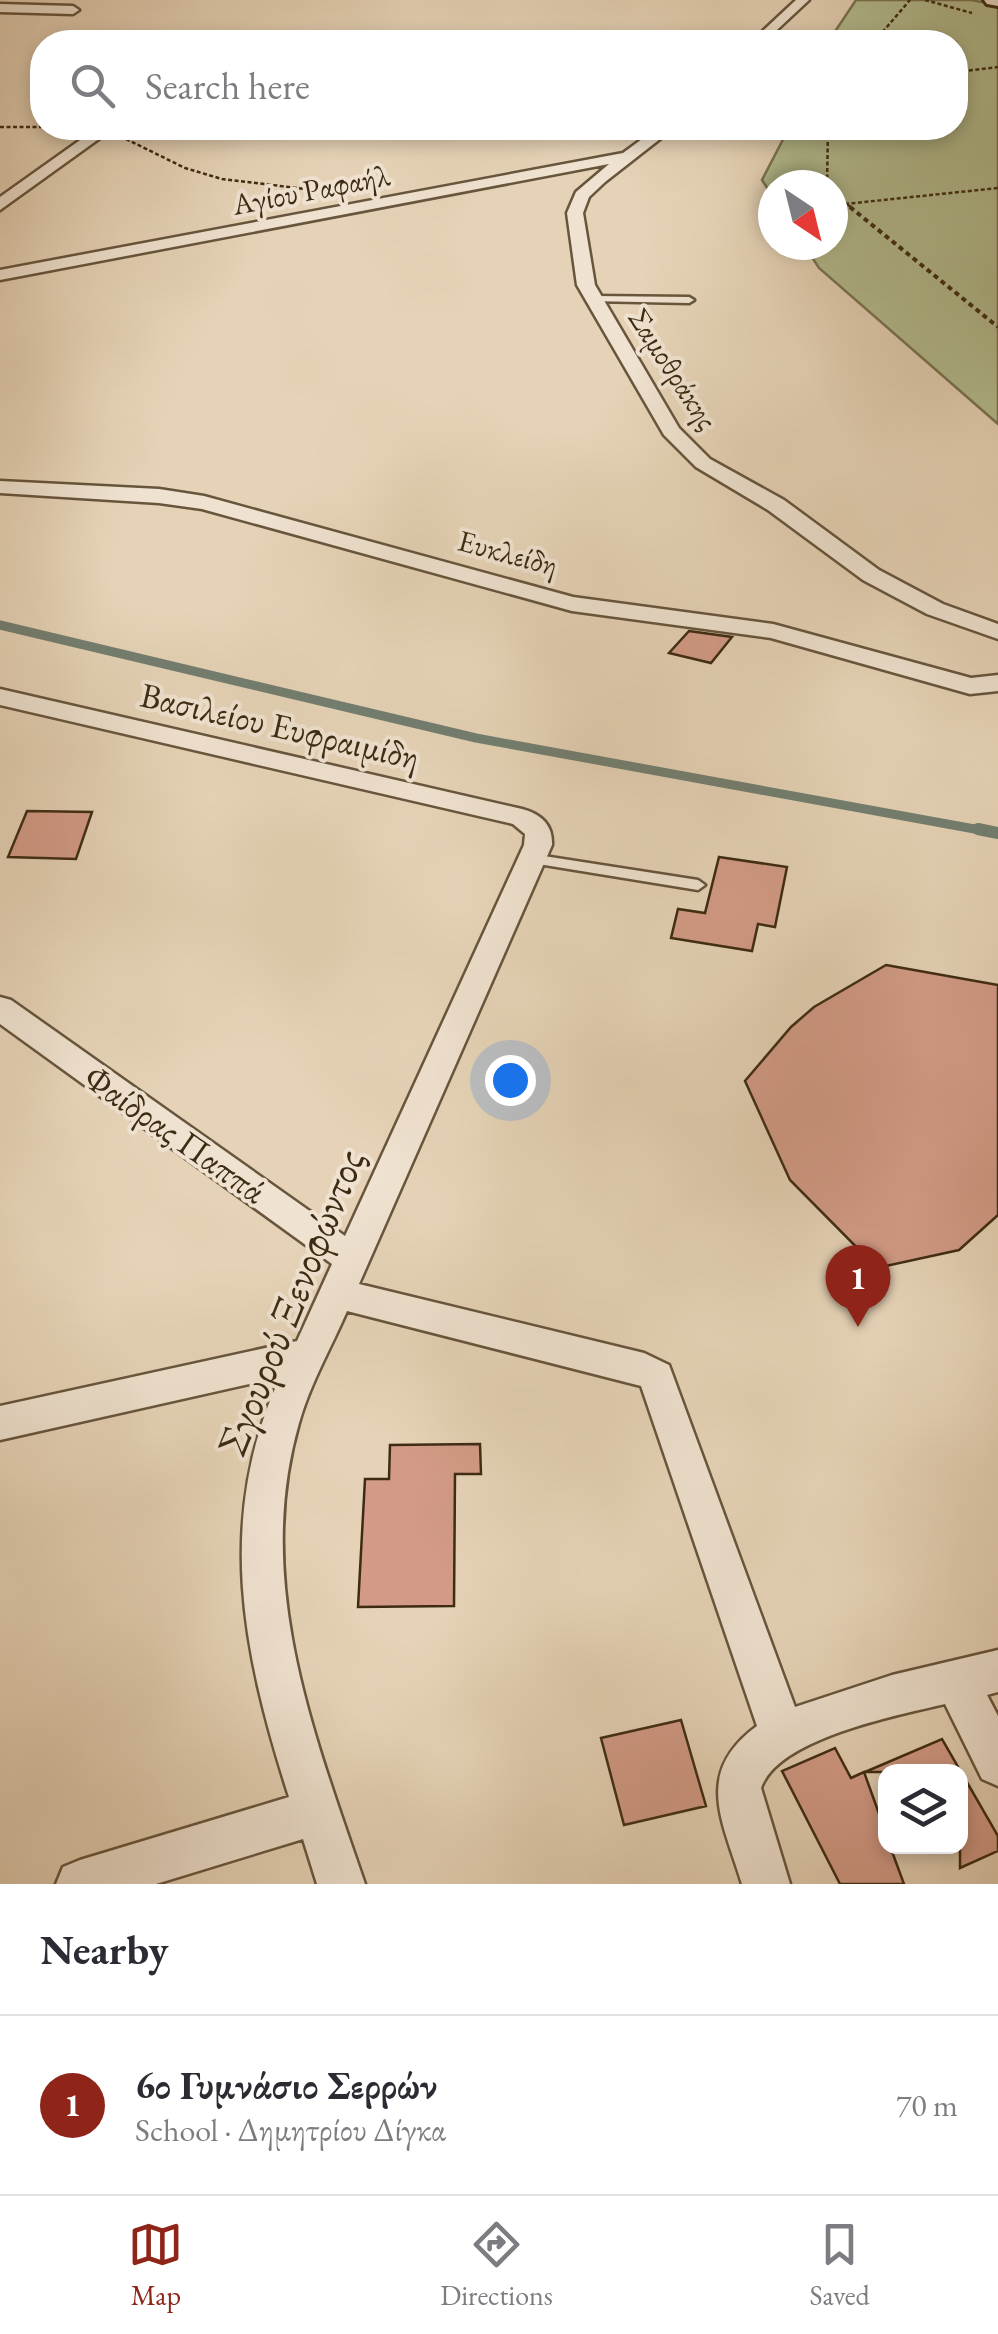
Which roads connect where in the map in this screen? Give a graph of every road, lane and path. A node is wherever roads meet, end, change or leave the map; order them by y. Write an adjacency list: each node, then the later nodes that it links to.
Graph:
1 (803, 0): 9 (street)
2 (910, 0): 10 (path)
3 (925, 0): 7 (path)
4 (957, 0): 7 (path)
5 (991, 5): 7 (path)
6 (0, 8): 8 (street)
7 (952, 9)
8 (72, 10)
9 (770, 30)
10 (884, 30)
11 (998, 67): 12 (path)
12 (968, 71)
13 (30, 126): 14 (path)
14 (0, 127)
15 (89, 140): 26 (street)
16 (130, 140): 24 (path)
17 (650, 140): 19 (street, Σαμοθράκης)
18 (828, 140): 21 (path)
19 (631, 155): 20 (street, Αγίου Ραφαήλ); 22 (street, Σαμοθράκης)
20 (580, 166): 22 (street); 28 (street, Αγίου Ραφαήλ)
21 (828, 170)
22 (606, 174): 29 (street, Σαμοθράκης)
23 (998, 188): 25 (path)
24 (329, 192)
25 (848, 204)
26 (0, 205)
27 (848, 207): 31 (path)
28 (0, 275)
29 (594, 299): 30 (lane); 33 (street, Σαμοθράκης)
30 (689, 300)
31 (998, 327)
32 (0, 486): 34 (street, Ευκλείδη)
33 (998, 632)
34 (998, 683)
35 (0, 697): 36 (street, Βασιλείου Ευφραιμίδη)
36 (535, 845): 37 (lane, Βασιλείου Ευφραιμίδη); 39 (street, Σγουρού Ξενοφώντος)
37 (698, 885)
38 (0, 1008): 39 (street, Φαίδρας Παππά)
39 (344, 1276): 40 (street, Σγουρού Ξενοφώντος); 43 (street)
40 (311, 1354): 41 (street); 45 (street, Σγουρού Ξενοφώντος)
41 (0, 1423)
42 (978, 1676): 43 (street); 44 (street)
43 (782, 1733): 48 (street)
44 (998, 1763)
45 (318, 1811): 46 (street); 47 (street, Σγουρού Ξενοφώντος)
46 (80, 1884)
47 (341, 1884)
48 (766, 1884)

